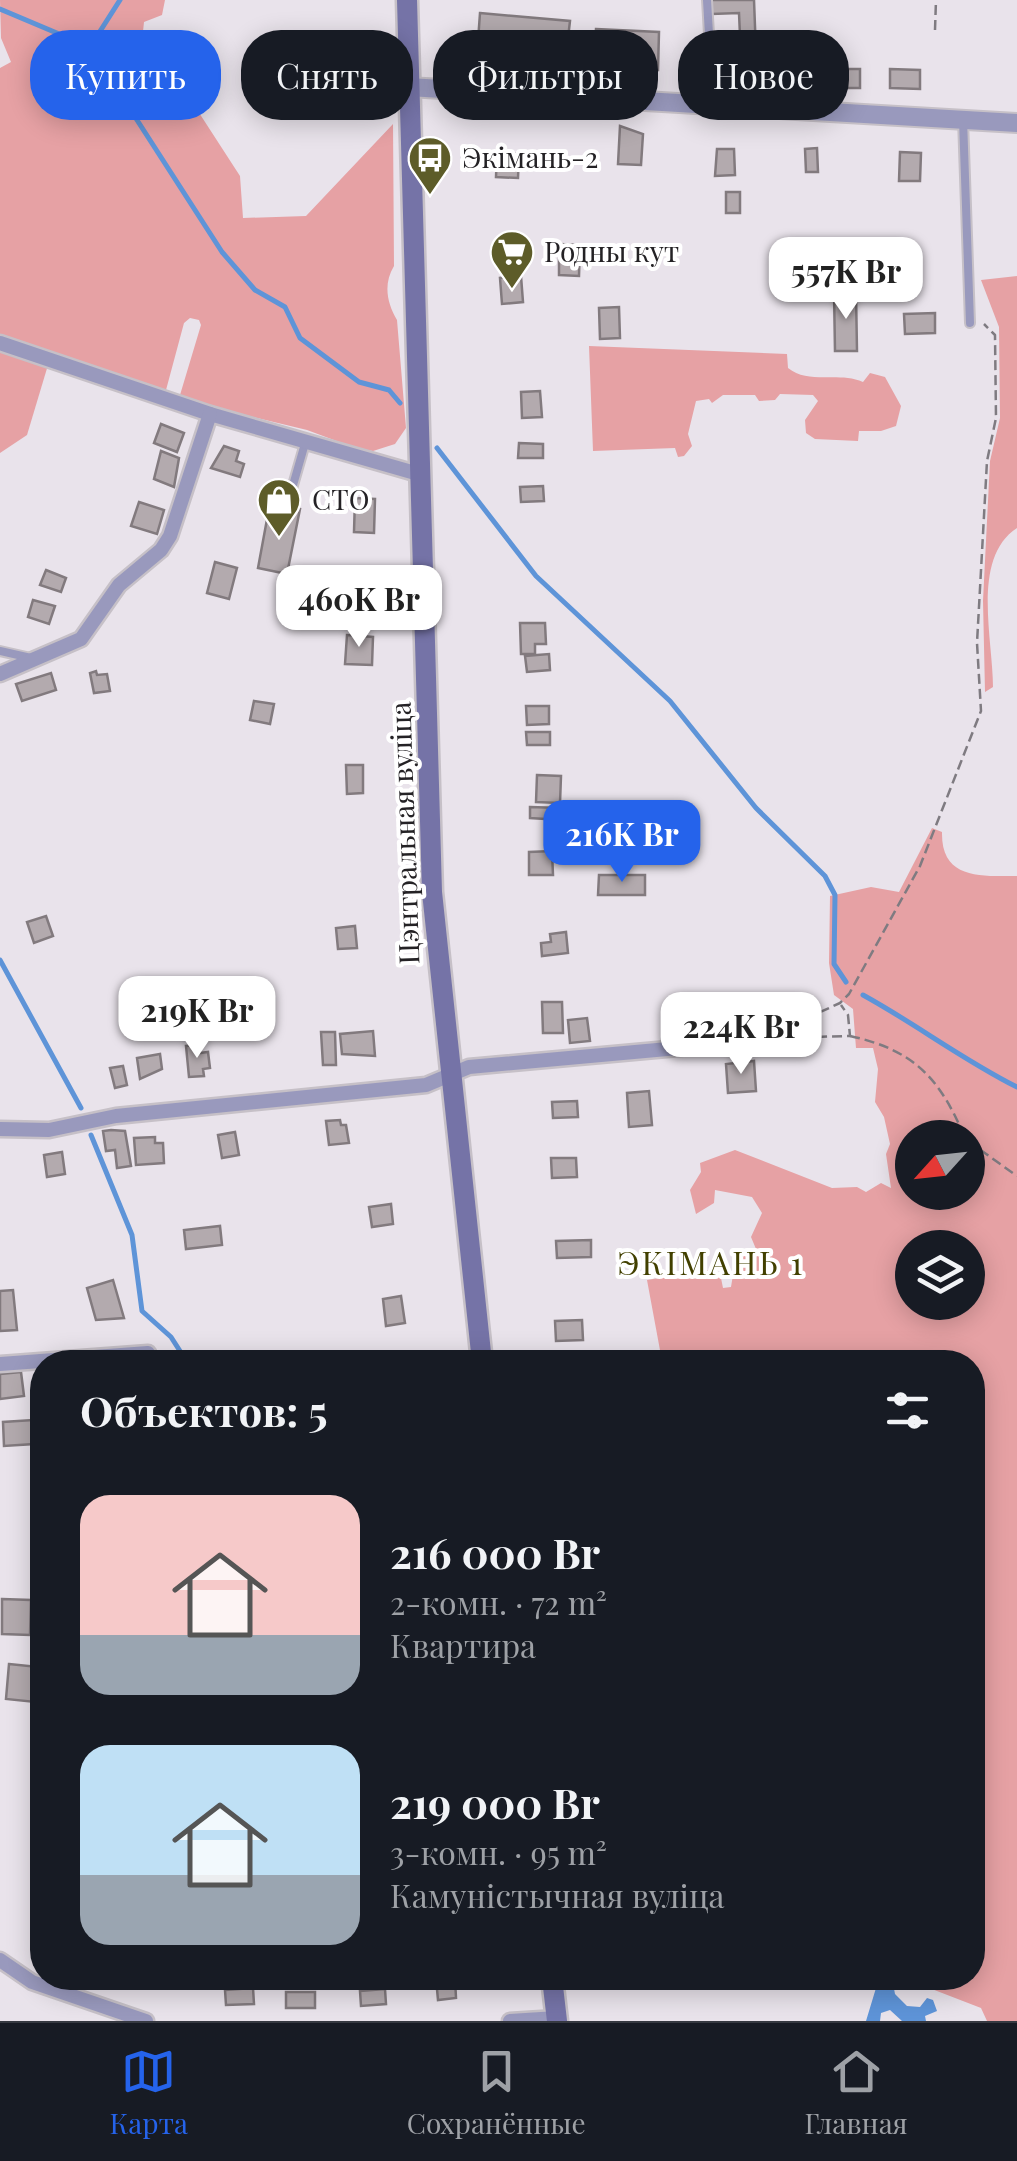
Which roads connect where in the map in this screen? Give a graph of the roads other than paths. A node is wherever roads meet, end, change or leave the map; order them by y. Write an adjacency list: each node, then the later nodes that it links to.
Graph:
1 (406, 0): 3 (main road, Цэнтральная вуліца)
2 (706, 0): 4 (lane)
3 (407, 30)
4 (708, 30)
5 (413, 87): 6 (street)
6 (678, 100)
7 (849, 111): 8 (street)
8 (963, 118): 10 (street); 11 (lane)
9 (409, 120): 15 (main road, Цэнтральная вуліца)
10 (1017, 123)
11 (970, 322)
12 (0, 343): 13 (street)
13 (210, 414): 14 (street); 18 (street)
14 (306, 440): 15 (street); 16 (lane)
15 (422, 475): 21 (main road, Цэнтральная вуліца)
16 (287, 506)
17 (0, 651): 18 (lane)
18 (36, 659): 19 (street)
19 (0, 674)
20 (766, 1040): 21 (street)
21 (449, 1076): 22 (street); 23 (main road, Цэнтральная вуліца)
22 (0, 1130)
23 (481, 1350)
24 (30, 1362): 25 (street)
25 (0, 1364)
26 (0, 1960): 27 (street)
27 (30, 1981)
28 (55, 1990): 31 (street)
29 (553, 1990): 30 (main road)
30 (557, 2019): 32 (street)
31 (146, 2021)
32 (510, 2021)

